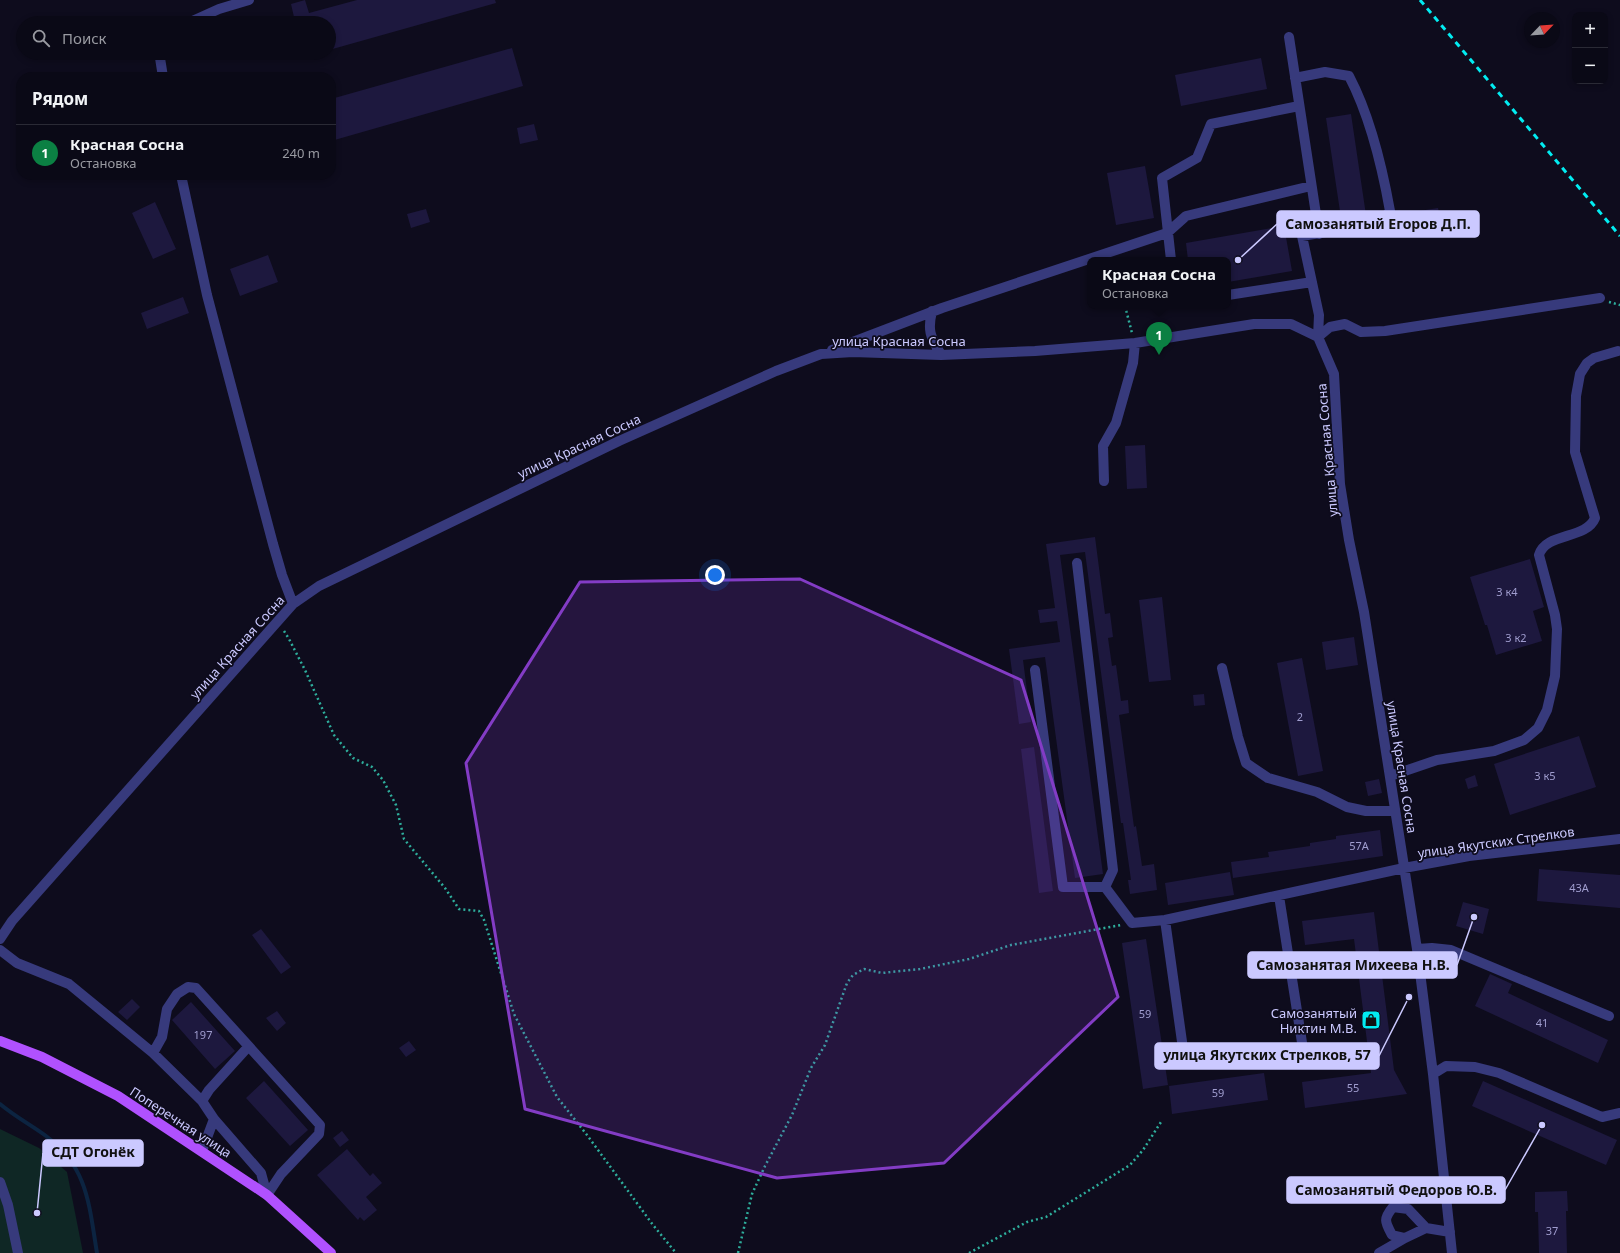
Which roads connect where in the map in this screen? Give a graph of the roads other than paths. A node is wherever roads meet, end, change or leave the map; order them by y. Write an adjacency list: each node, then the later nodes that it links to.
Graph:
1 (248, 0): 2 (street)
2 (204, 16)
3 (1289, 37): 6 (street)
4 (160, 60): 5 (street)
5 (162, 72)
6 (1295, 78): 7 (street); 11 (street)
7 (1299, 106): 9 (street); 10 (street)
8 (182, 180): 26 (street)
9 (1311, 186): 10 (street); 11 (street)
10 (1167, 233): 12 (street); 13 (street)
11 (1319, 234): 15 (street)
12 (1097, 257)
13 (1171, 257)
14 (1087, 260): 18 (street)
15 (1312, 282): 16 (street); 19 (street)
16 (1231, 295)
17 (1600, 298): 19 (street)
18 (932, 311): 22 (street); 23 (street)
19 (1318, 337): 20 (street, улица Красная Сосна); 29 (street, улица Красная Сосна)
20 (1135, 343): 23 (street, улица Красная Сосна); 24 (street)
21 (1618, 351): 29 (street)
22 (821, 354): 23 (street, улица Красная Сосна); 26 (street, улица Красная Сосна)
23 (941, 355)
24 (1104, 481)
25 (1077, 563): 33 (street)
26 (292, 604): 36 (street, улица Красная Сосна)
27 (1222, 668): 30 (street)
28 (1035, 670): 33 (street)
29 (1390, 776): 30 (street, улица Красная Сосна)
30 (1395, 811): 32 (street, улица Красная Сосна)
31 (1620, 839): 32 (street, улица Якутских Стрелков)
32 (1404, 868): 34 (street); 37 (street, улица Якутских Стрелков)
33 (1105, 887): 35 (street)
34 (1279, 896): 35 (street); 35 (street)
35 (1165, 920)
36 (0, 939)
37 (1417, 949): 39 (street); 43 (street, улица Якутских Стрелков)
38 (0, 950): 42 (street)
39 (1609, 1016)
40 (0, 1041): 47 (main road, Поперечная улица)
41 (248, 1047): 42 (street); 44 (street); 49 (street)
42 (153, 1053): 44 (street)
43 (1433, 1074): 45 (street); 51 (street, улица Якутских Стрелков)
44 (202, 1101): 46 (street)
45 (1620, 1113)
46 (214, 1119): 47 (street); 49 (street)
47 (202, 1151): 49 (main road, Поперечная улица)
48 (0, 1182): 53 (street)
49 (267, 1195): 54 (main road, Поперечная улица)
50 (1426, 1228): 51 (street); 52 (street); 52 (street)
51 (1450, 1232): 56 (street, улица Якутских Стрелков)
52 (1405, 1238): 55 (street)
53 (18, 1253)
54 (331, 1253)
55 (1379, 1253)
56 (1452, 1253)

